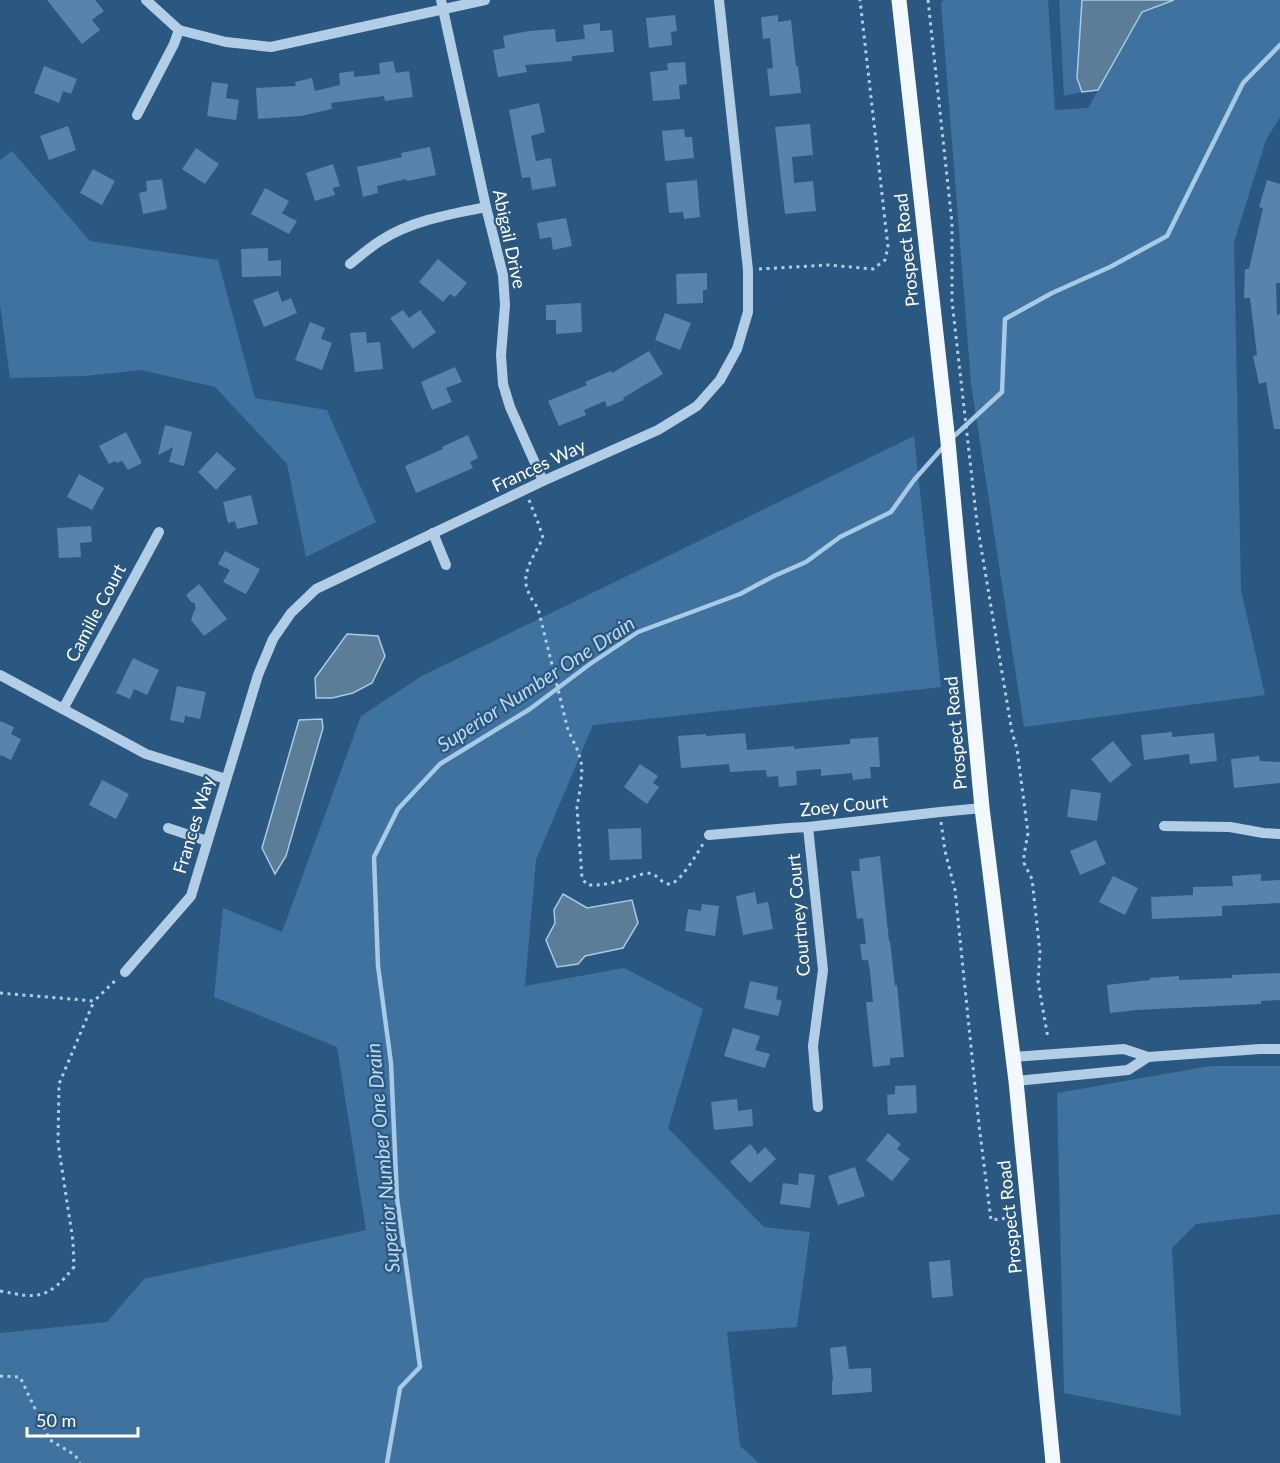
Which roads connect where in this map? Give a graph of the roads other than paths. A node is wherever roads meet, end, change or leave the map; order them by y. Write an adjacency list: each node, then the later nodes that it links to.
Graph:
1 (146, 0): 6 (street)
2 (485, 0): 5 (street)
3 (719, 0): 10 (street, Frances Way)
4 (900, 0): 17 (main road, Prospect Road)
5 (442, 4): 6 (street); 8 (street, Abigail Drive)
6 (179, 30): 7 (street)
7 (137, 115)
8 (486, 207): 9 (street); 10 (street, Abigail Drive)
9 (350, 264)
10 (543, 481): 12 (street, Frances Way)
11 (159, 532): 15 (street, Camille Court)
12 (433, 533): 13 (street); 16 (street, Frances Way)
13 (446, 565)
14 (0, 675): 15 (street)
15 (63, 709): 16 (street)
16 (226, 779): 23 (street, Frances Way)
17 (982, 808): 19 (street, Zoey Court); 26 (main road, Prospect Road)
18 (1164, 826): 21 (street)
19 (808, 827): 22 (street, Zoey Court); 29 (street, Courtney Court)
20 (168, 828): 23 (street)
21 (1280, 834)
22 (709, 835)
23 (207, 841): 24 (street, Frances Way)
24 (125, 972)
25 (1280, 1049): 27 (street)
26 (1013, 1057): 27 (street); 28 (main road, Prospect Road)
27 (1148, 1057): 28 (street)
28 (1016, 1081): 30 (main road, Prospect Road)
29 (818, 1107)
30 (1053, 1463)

